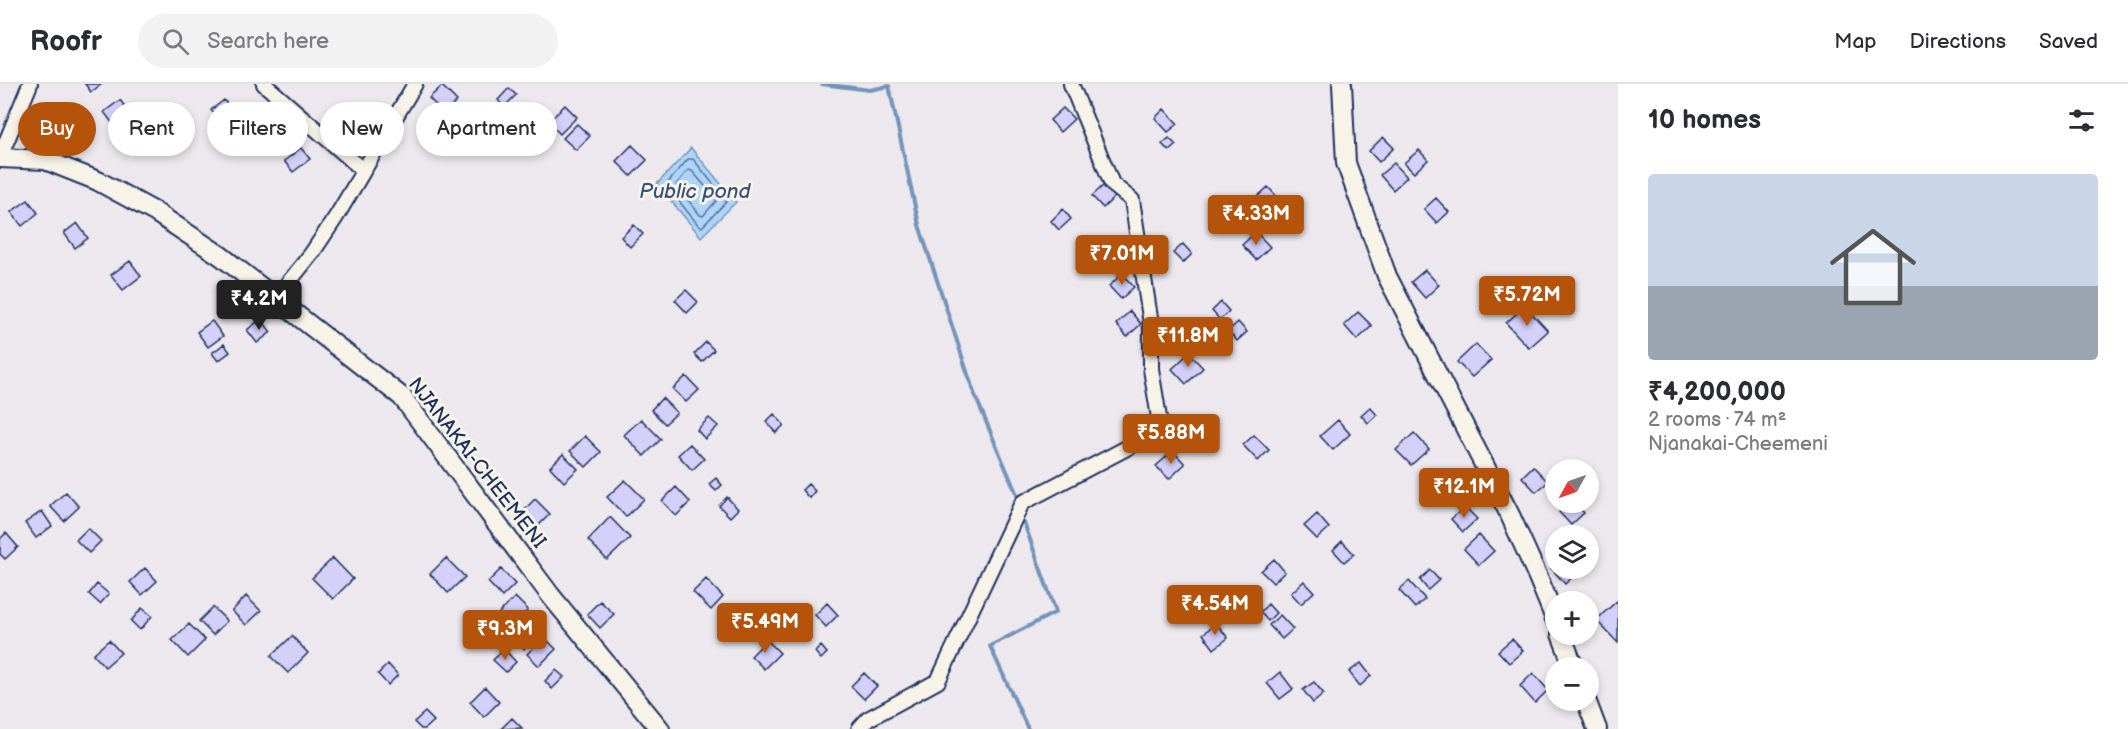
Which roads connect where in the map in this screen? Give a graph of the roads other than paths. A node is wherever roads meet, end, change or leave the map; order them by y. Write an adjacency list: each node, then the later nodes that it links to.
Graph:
1 (30, 84): 6 (street)
2 (264, 84): 7 (street)
3 (415, 84): 7 (street)
4 (1071, 84): 12 (street)
5 (1342, 84): 9 (main road)
6 (0, 157): 8 (main road, NJANAKAI-CHEEMENI)
7 (363, 170): 8 (street)
8 (276, 298): 11 (main road, NJANAKAI-CHEEMENI)
9 (1545, 594)
10 (1590, 711): 13 (main road)
11 (660, 729)
12 (859, 729)
13 (1597, 729)

